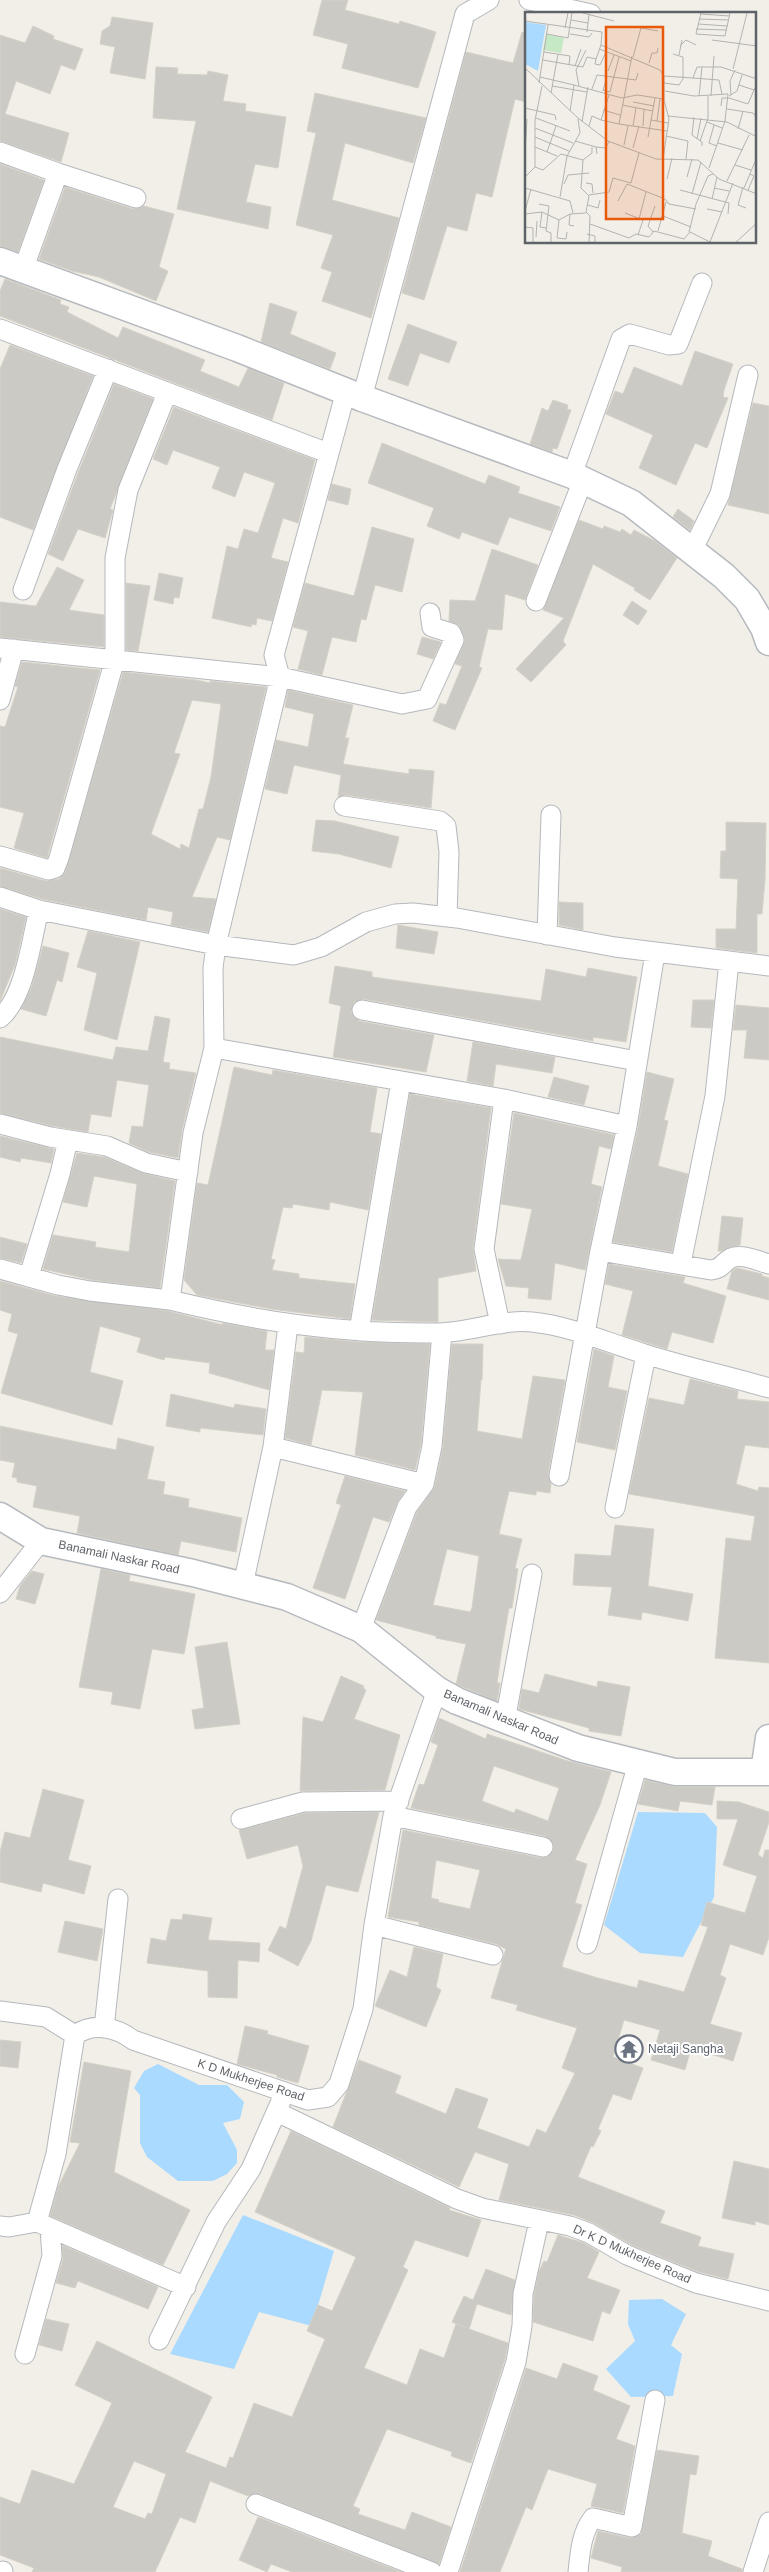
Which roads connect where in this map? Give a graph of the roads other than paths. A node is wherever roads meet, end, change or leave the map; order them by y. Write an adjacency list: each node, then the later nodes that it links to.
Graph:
1 (488, 0): 13 (street)
2 (530, 0): 3 (street)
3 (582, 12)
4 (0, 152): 5 (street)
5 (58, 173): 6 (street); 7 (street)
6 (136, 198)
7 (12, 265): 13 (street)
8 (702, 283): 15 (street)
9 (0, 329): 10 (street)
10 (108, 369): 12 (street); 17 (street)
11 (748, 375): 16 (street)
12 (167, 393): 14 (street); 22 (street)
13 (354, 394): 14 (street); 15 (street)
14 (328, 453): 23 (street)
15 (578, 477): 16 (street); 18 (street)
16 (692, 551): 20 (street)
17 (23, 590)
18 (536, 601)
19 (430, 613): 23 (street)
20 (769, 642)
21 (7, 649): 22 (street); 24 (street)
22 (115, 659): 23 (street); 27 (street)
23 (280, 677): 32 (street)
24 (0, 700)
25 (344, 806): 30 (street)
26 (551, 815): 31 (street)
27 (0, 856)
28 (0, 897): 29 (street)
29 (39, 910): 32 (street); 37 (street)
30 (447, 917): 31 (street); 32 (street)
31 (547, 935): 33 (street)
32 (216, 945): 38 (street)
33 (655, 953): 34 (street); 39 (street)
34 (729, 962): 35 (street); 47 (street)
35 (769, 966)
36 (362, 1010): 39 (street)
37 (0, 1018)
38 (214, 1048): 40 (street); 45 (street)
39 (637, 1060): 43 (street)
40 (401, 1080): 41 (street); 54 (street)
41 (504, 1099): 43 (street); 52 (street)
42 (0, 1124): 44 (street)
43 (627, 1126): 46 (street)
44 (68, 1140): 45 (street); 50 (street)
45 (188, 1172): 51 (street)
46 (600, 1251): 47 (street); 56 (street)
47 (681, 1263): 48 (street)
48 (769, 1264)
49 (0, 1269): 50 (street)
50 (29, 1276): 51 (street)
51 (170, 1300): 53 (street)
52 (500, 1324): 55 (street); 56 (street)
53 (288, 1325): 54 (street); 59 (street)
54 (358, 1331): 55 (street)
55 (442, 1333): 61 (street)
56 (584, 1334): 57 (street); 60 (street)
57 (646, 1354): 58 (street); 62 (street)
58 (769, 1388)
59 (273, 1446): 61 (street); 66 (street)
60 (559, 1476)
61 (424, 1484): 68 (street)
62 (615, 1508)
63 (0, 1516): 64 (street, Banamali Naskar Road)
64 (42, 1541): 66 (street, Banamali Naskar Road); 67 (street)
65 (532, 1574): 70 (street)
66 (243, 1585): 68 (street, Banamali Naskar Road)
67 (0, 1593)
68 (361, 1629): 69 (street, Banamali Naskar Road)
69 (437, 1690): 70 (street, Banamali Naskar Road); 74 (street, K D Mukherjee Road)
70 (505, 1720): 72 (street, Banamali Naskar Road)
71 (769, 1738): 73 (street)
72 (638, 1763): 73 (street, Banamali Naskar Road); 79 (street)
73 (767, 1772)
74 (396, 1809): 75 (street); 76 (street); 78 (street, K D Mukherjee Road)
75 (241, 1820)
76 (543, 1847)
77 (118, 1899): 82 (street)
78 (374, 1924): 80 (street); 84 (street, K D Mukherjee Road)
79 (588, 1944)
80 (493, 1954)
81 (0, 2011): 83 (street)
82 (104, 2028): 83 (street); 84 (street, K D Mukherjee Road)
83 (75, 2035): 87 (street)
84 (284, 2093): 85 (street)
85 (276, 2112): 86 (street, Dr K D Mukherjee Road); 89 (street)
86 (539, 2221): 90 (street, Dr K D Mukherjee Road); 98 (street)
87 (44, 2225): 88 (street); 89 (street); 92 (street)
88 (0, 2226)
89 (186, 2287): 91 (street)
90 (769, 2301)
91 (159, 2340)
92 (25, 2354)
93 (655, 2400): 99 (street)
94 (256, 2504): 97 (street)
95 (769, 2522): 96 (street)
96 (766, 2542): 100 (street)
97 (432, 2572)
98 (448, 2572)
99 (578, 2572)
100 (753, 2572)

